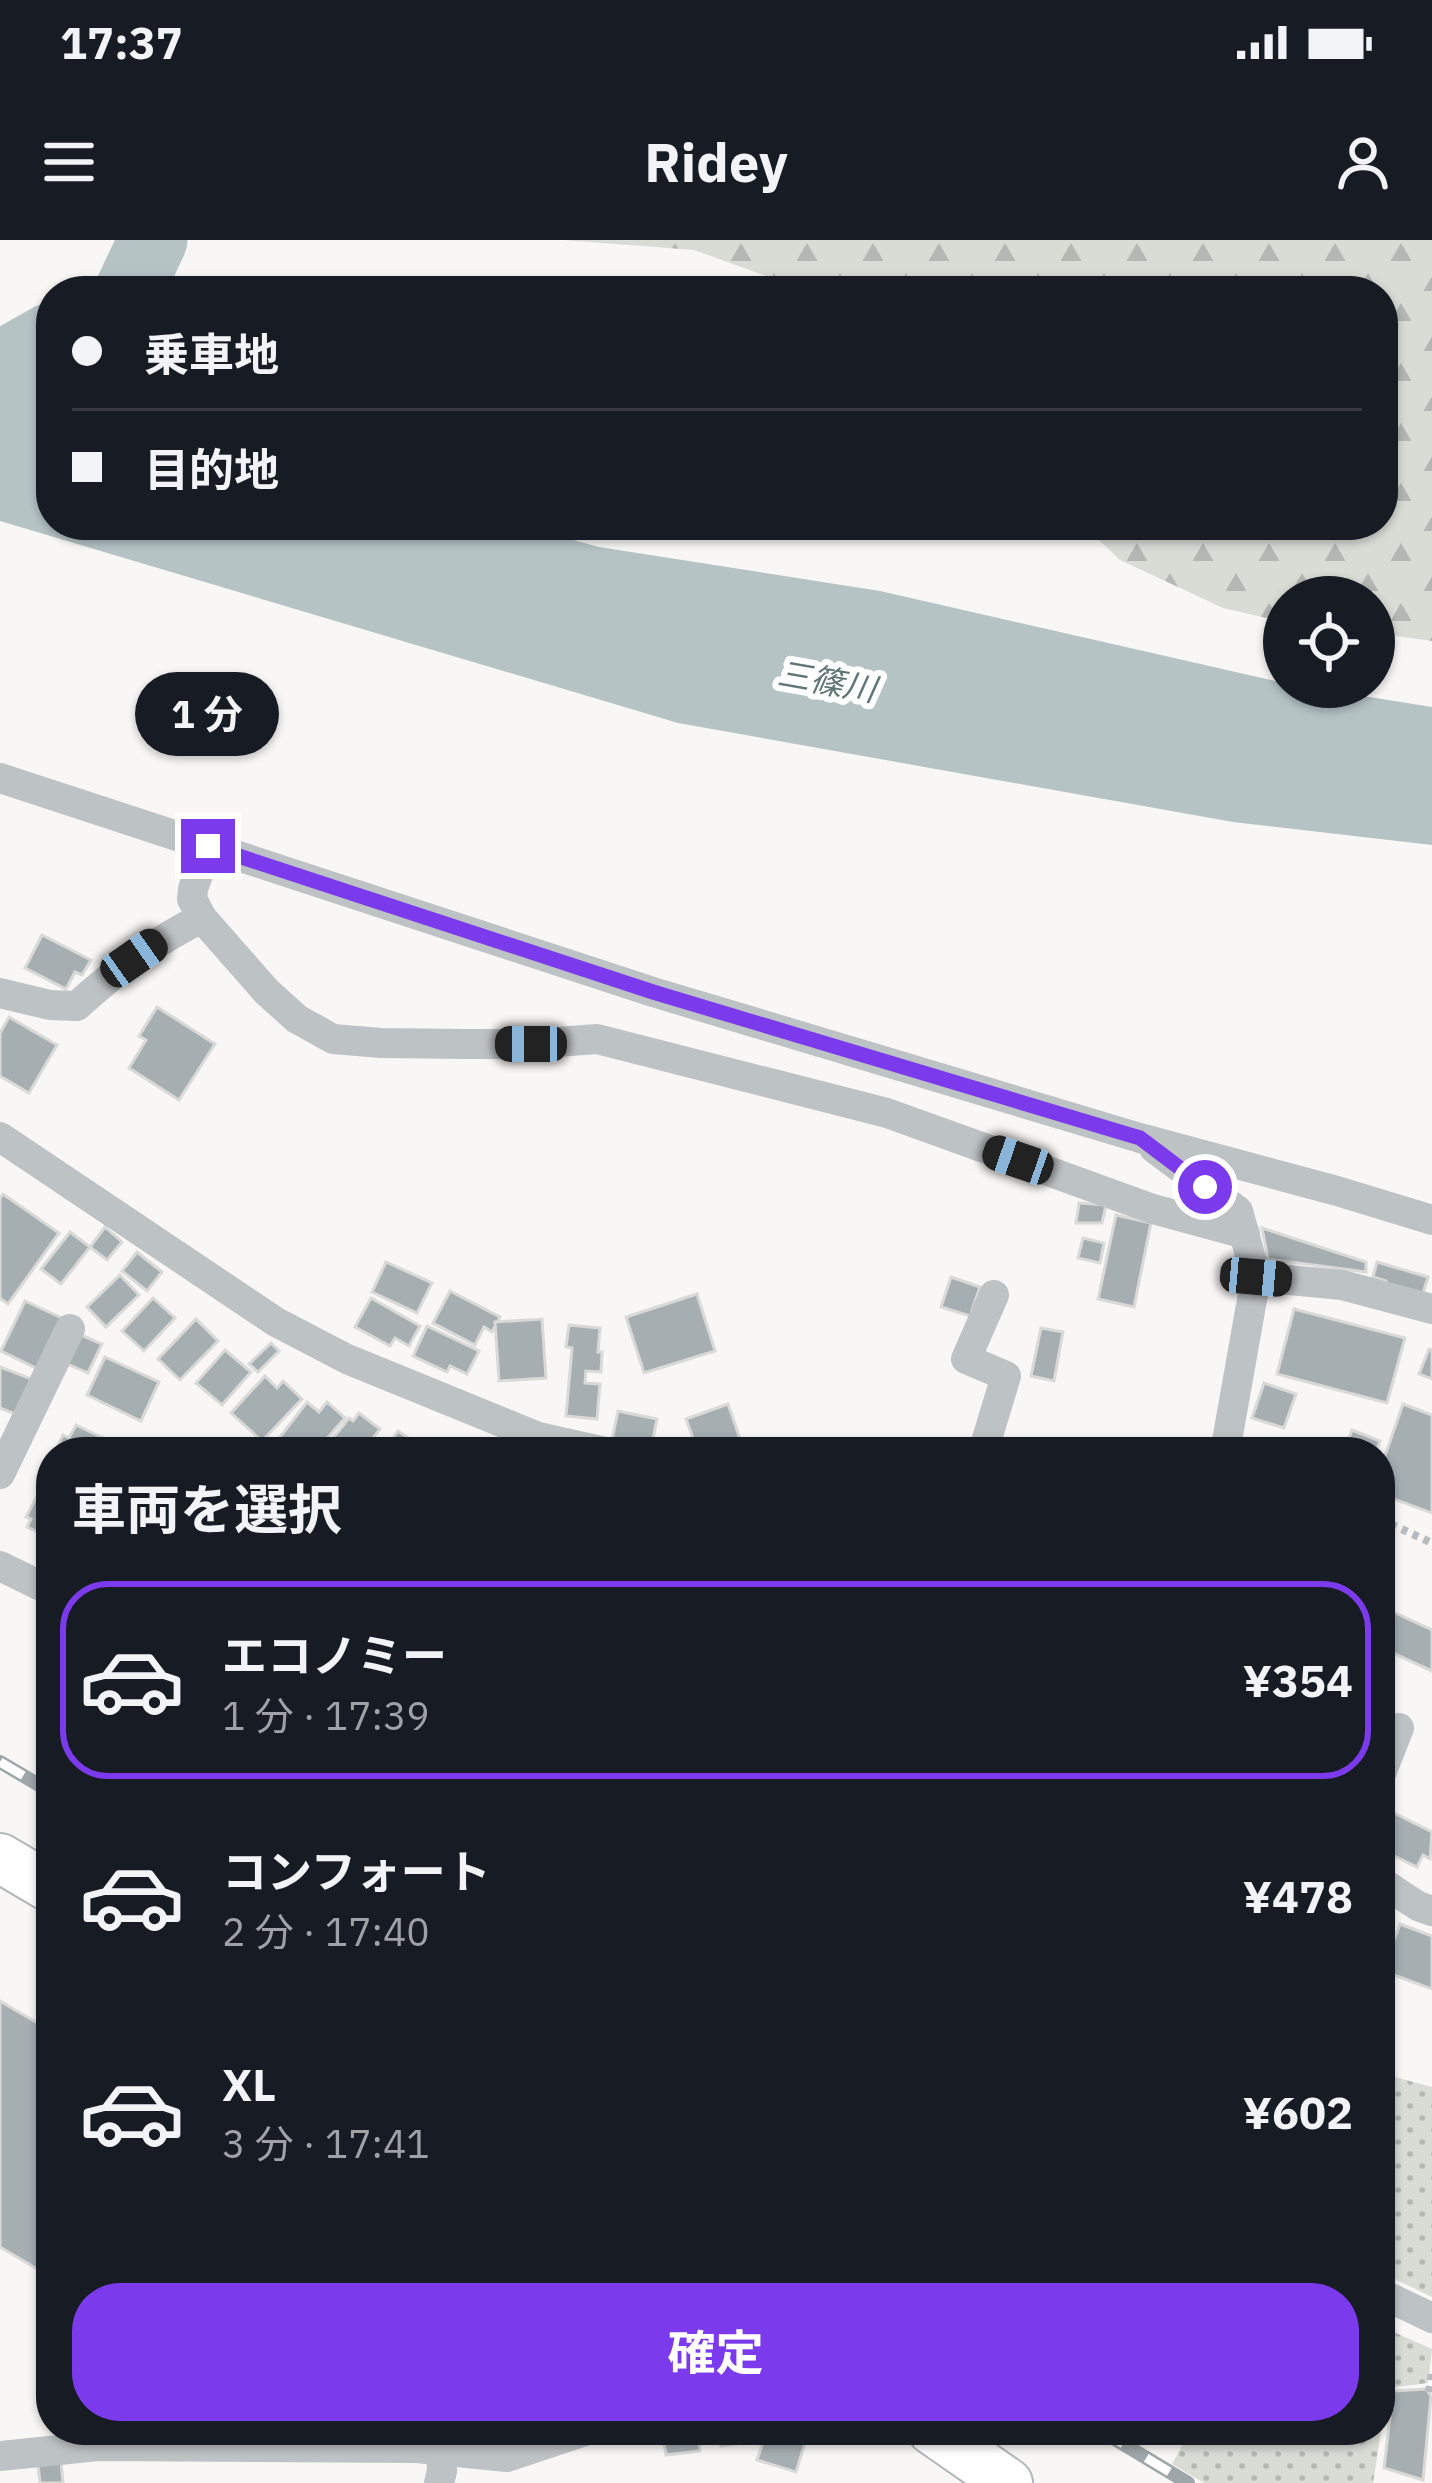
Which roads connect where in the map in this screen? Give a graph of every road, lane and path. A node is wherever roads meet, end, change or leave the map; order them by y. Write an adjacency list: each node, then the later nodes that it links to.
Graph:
1 (0, 778): 2 (street)
2 (208, 846): 3 (street); 6 (street)
3 (202, 918): 4 (street); 8 (street)
4 (0, 993)
5 (0, 1137): 13 (street)
6 (1140, 1138): 7 (street); 8 (street)
7 (1432, 1220)
8 (1244, 1234): 9 (street)
9 (1256, 1277): 11 (street); 15 (street)
10 (994, 1295): 14 (street)
11 (1432, 1310)
12 (70, 1329): 16 (street)
13 (538, 1437)
14 (987, 1437)
15 (1228, 1437)
16 (0, 1474)
17 (1395, 1526): 18 (path)
18 (1432, 1543)
19 (0, 1566): 20 (street)
20 (36, 1584)
21 (1399, 1728): 22 (street)
22 (1395, 1738)
23 (0, 1858): 24 (main road)
24 (36, 1879)
25 (1395, 1891): 26 (street)
26 (1432, 1911)
27 (1395, 2300): 28 (street)
28 (1432, 2318)
29 (1432, 2373): 30 (path)
30 (1429, 2392)
31 (543, 2445): 33 (street)
32 (954, 2445): 36 (main road)
33 (441, 2450): 34 (street); 35 (street)
34 (0, 2456)
35 (439, 2483)
36 (1008, 2483)

